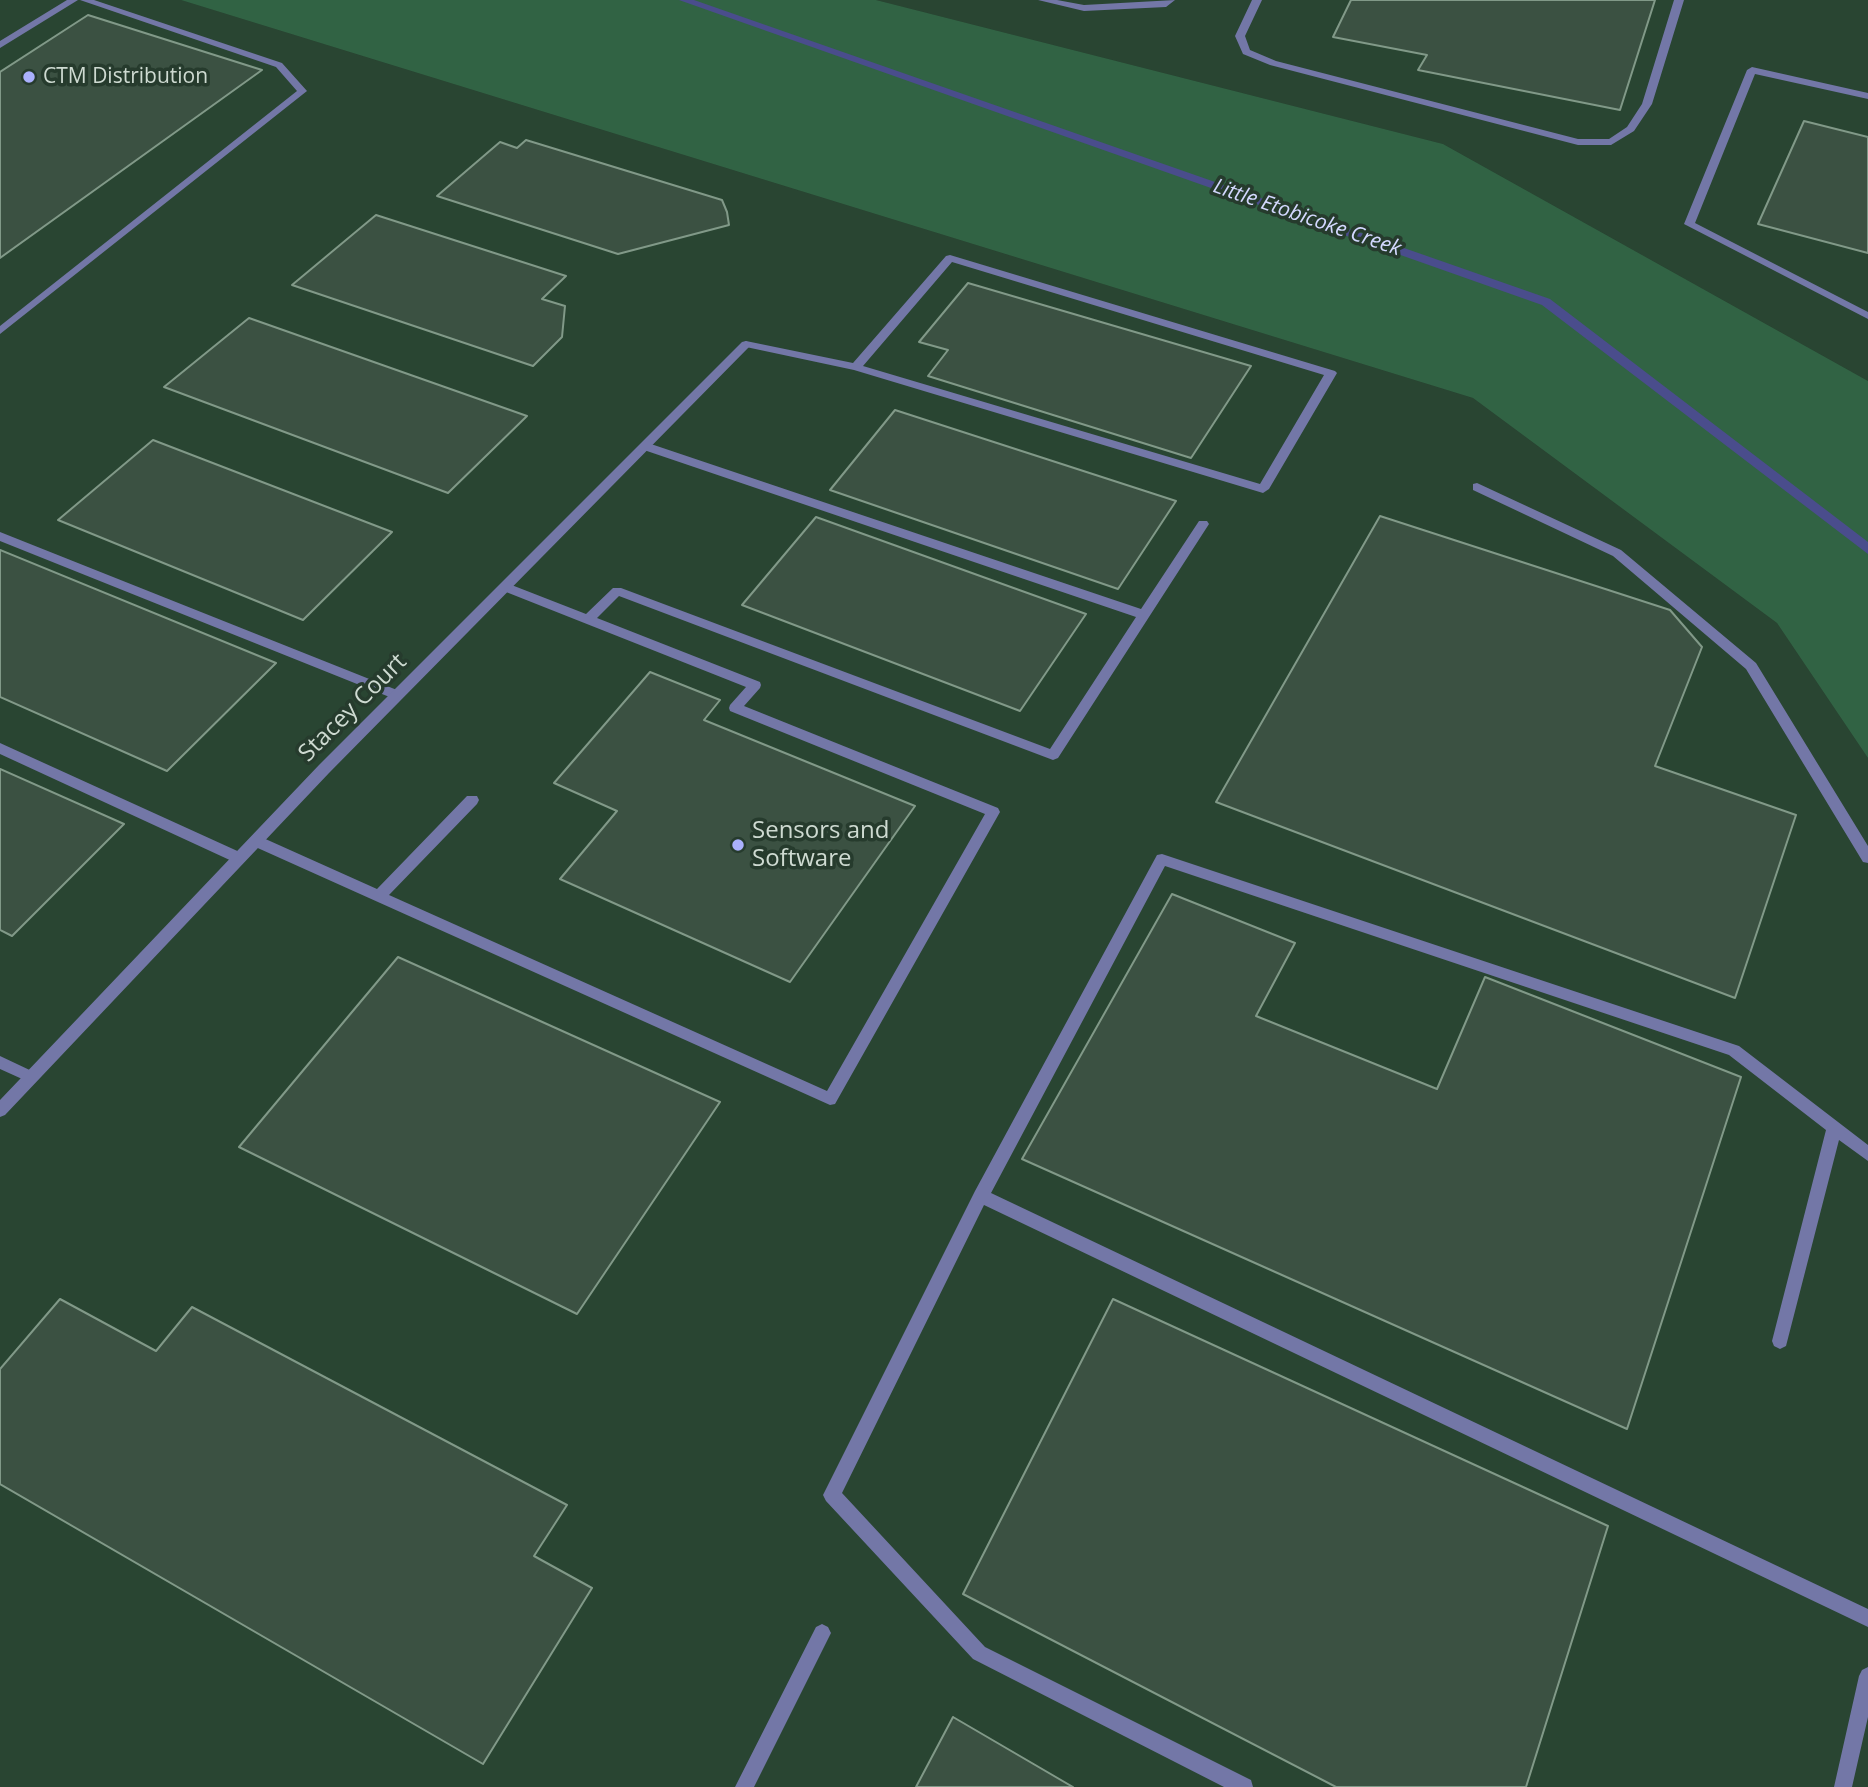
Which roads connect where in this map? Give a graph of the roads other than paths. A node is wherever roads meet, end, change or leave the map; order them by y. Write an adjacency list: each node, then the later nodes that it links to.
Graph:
1 (73, 0): 7 (street)
2 (85, 0): 10 (street)
3 (1043, 0): 4 (street)
4 (1170, 0)
5 (1256, 0): 6 (street)
6 (1679, 0)
7 (0, 45)
8 (1868, 96): 9 (street)
9 (1868, 316)
10 (0, 331)
11 (856, 367): 11 (street); 12 (street, Stacey Court)
12 (645, 446): 16 (street, Stacey Court); 17 (street)
13 (1477, 487): 24 (street)
14 (1203, 524): 17 (street)
15 (0, 536): 19 (street)
16 (505, 587): 18 (street); 19 (street, Stacey Court)
17 (1144, 615): 18 (street)
18 (587, 620): 25 (street)
19 (397, 695): 22 (street, Stacey Court)
20 (0, 748): 23 (street)
21 (472, 800): 25 (street)
22 (256, 841): 23 (street, Stacey Court); 25 (street)
23 (239, 858): 27 (street, Stacey Court)
24 (1868, 858)
25 (379, 896)
26 (0, 1062): 27 (street)
27 (31, 1077): 28 (street, Stacey Court)
28 (0, 1111)
29 (1834, 1128): 30 (street); 31 (street); 32 (street)
30 (1868, 1154)
31 (981, 1196): 33 (street); 37 (street)
32 (1780, 1341)
33 (1868, 1618)
34 (822, 1633): 36 (street)
35 (1868, 1676): 38 (street)
36 (744, 1787)
37 (1244, 1787)
38 (1843, 1787)

